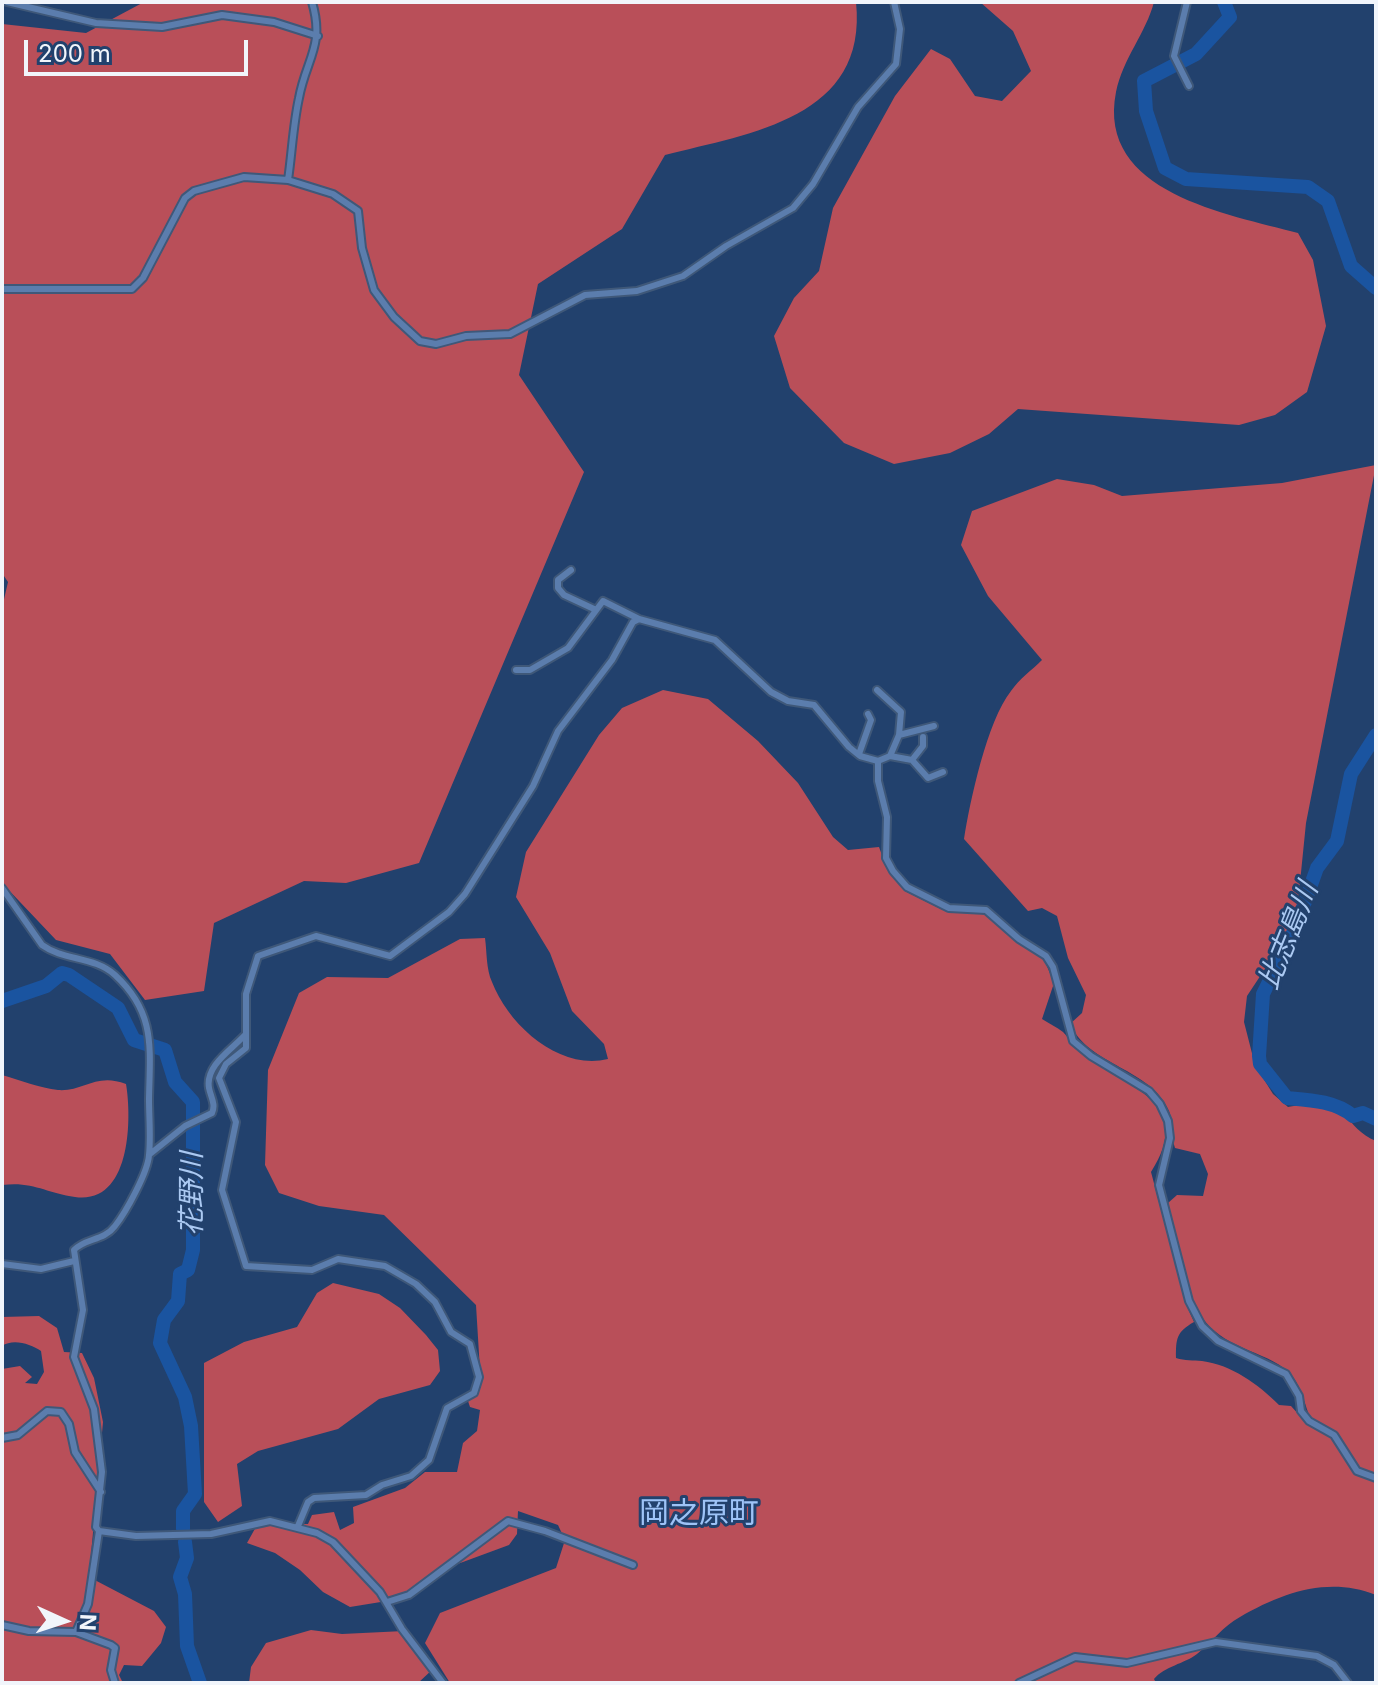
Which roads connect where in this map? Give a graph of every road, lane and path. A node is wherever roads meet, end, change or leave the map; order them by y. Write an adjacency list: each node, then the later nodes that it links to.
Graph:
1 (7, 2): 5 (street)
2 (312, 2): 5 (street)
3 (894, 2): 7 (street)
4 (1187, 2): 6 (street)
5 (318, 36): 7 (street)
6 (1189, 86)
7 (288, 180): 8 (street)
8 (2, 289)
9 (571, 570): 10 (street)
10 (594, 609): 11 (street); 12 (street)
11 (639, 619): 18 (street); 24 (street)
12 (516, 670)
13 (877, 690): 16 (street)
14 (868, 714): 18 (street)
15 (934, 726): 16 (street)
16 (899, 735): 19 (street)
17 (923, 737): 20 (street)
18 (859, 754): 21 (street)
19 (890, 756): 20 (street); 21 (street)
20 (912, 760): 22 (street)
21 (878, 761): 29 (street)
22 (943, 772)
23 (2, 888): 25 (street)
24 (244, 1036): 25 (street); 31 (street)
25 (150, 1154): 26 (street)
26 (74, 1261): 27 (street); 30 (street)
27 (2, 1264)
28 (2, 1438): 30 (street)
29 (1376, 1478)
30 (101, 1492): 32 (street)
31 (298, 1526): 32 (street); 34 (street)
32 (99, 1531): 36 (street)
33 (633, 1565): 34 (street)
34 (387, 1602): 38 (street)
35 (2, 1625): 36 (street)
36 (76, 1632): 37 (street)
37 (115, 1683)
38 (443, 1683)
39 (1019, 1683): 40 (street)
40 (1348, 1683)

